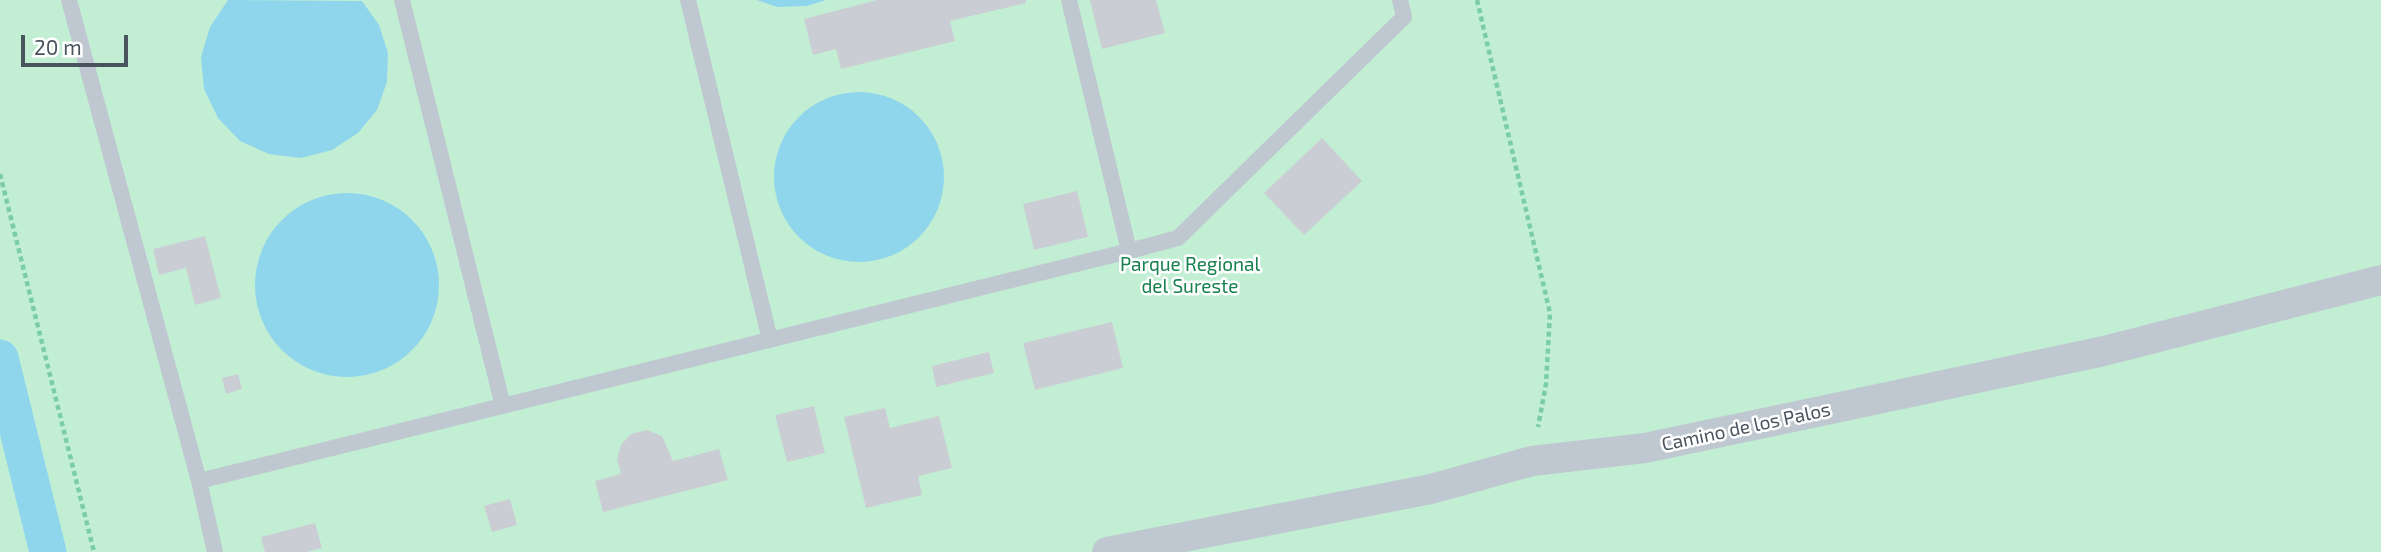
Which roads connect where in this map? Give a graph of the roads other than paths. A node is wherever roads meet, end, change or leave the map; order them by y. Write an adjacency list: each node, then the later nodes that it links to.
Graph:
1 (69, 0): 10 (lane)
2 (402, 0): 9 (lane)
3 (688, 0): 8 (lane)
4 (1069, 0): 6 (lane)
5 (1400, 0): 6 (lane)
6 (1129, 251): 8 (lane)
7 (2381, 280): 12 (street, Camino de los Palos)
8 (770, 340): 9 (lane)
9 (503, 406): 10 (lane)
10 (199, 481): 11 (lane)
11 (215, 552)
12 (1107, 552)

